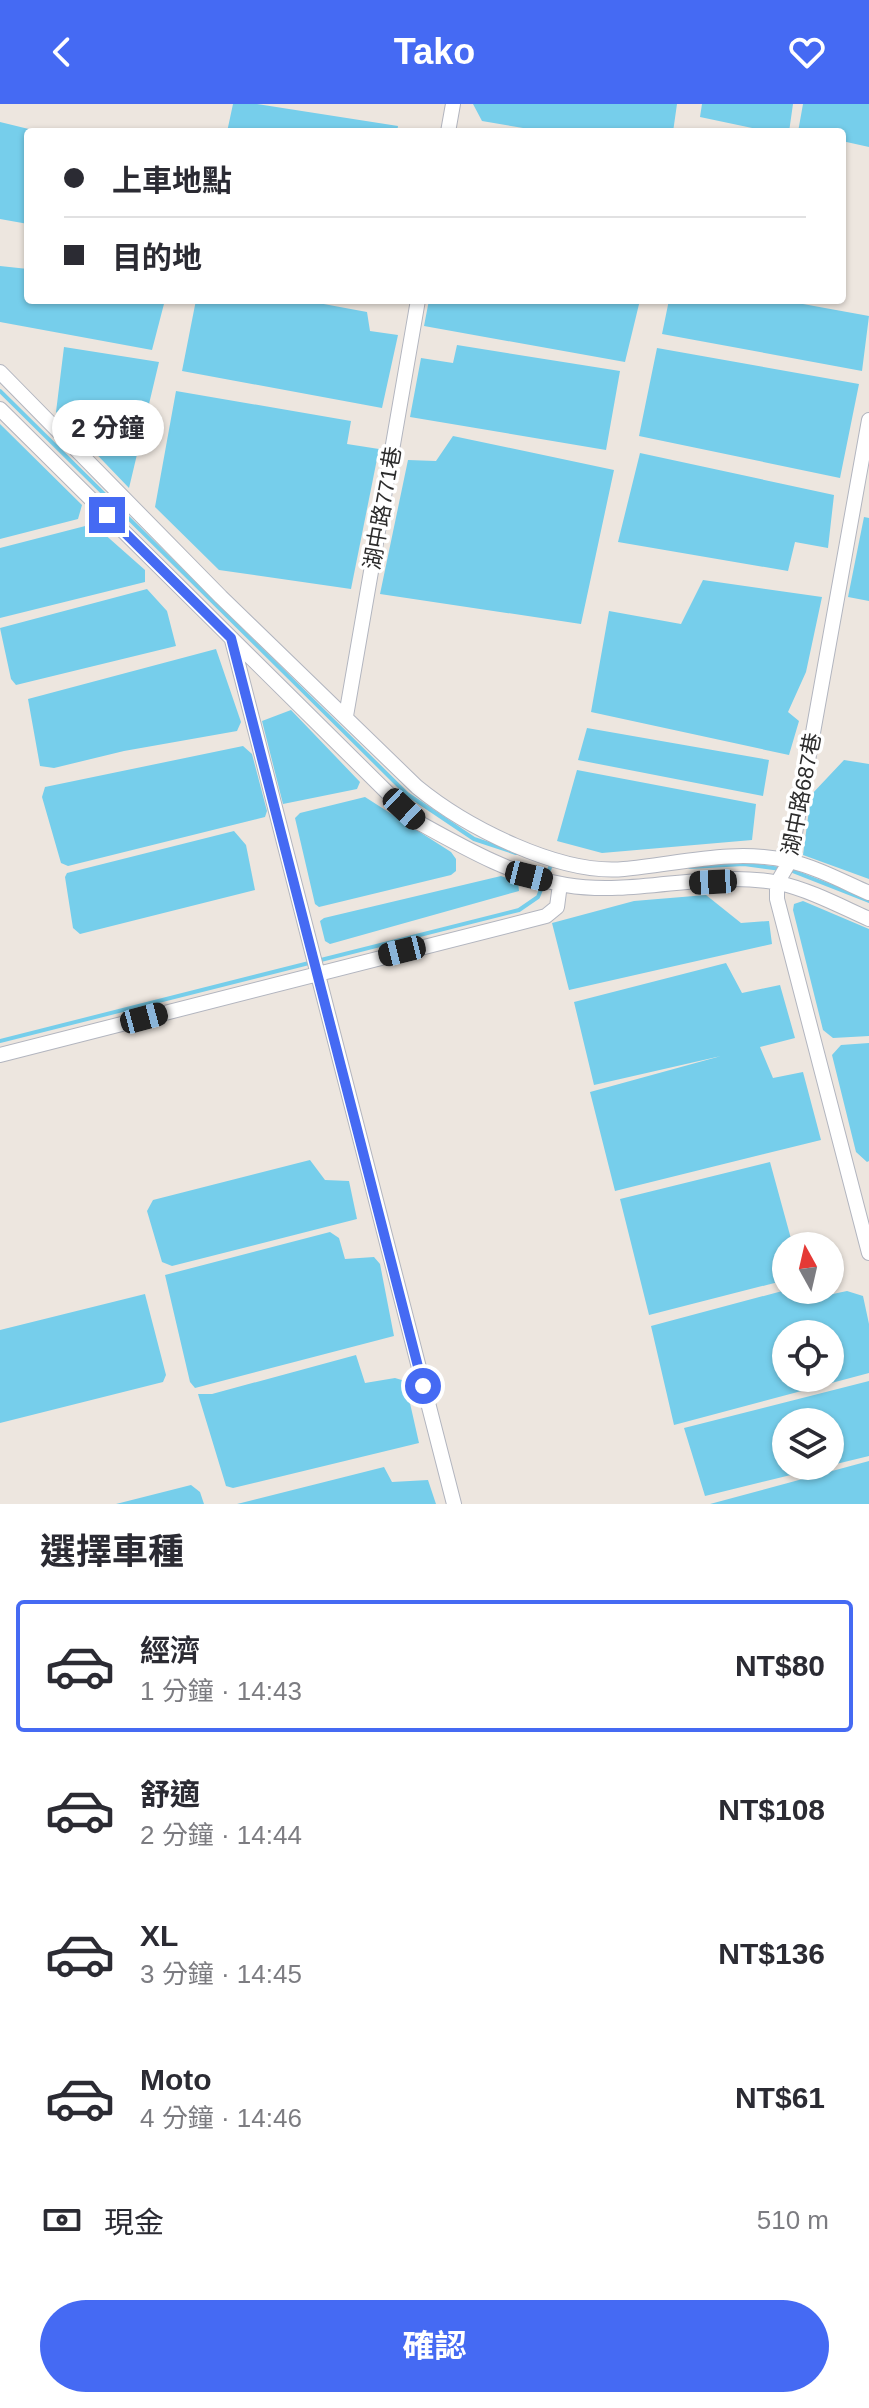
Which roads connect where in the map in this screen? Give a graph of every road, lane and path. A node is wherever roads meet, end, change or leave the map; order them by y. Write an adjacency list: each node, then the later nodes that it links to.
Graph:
1 (453, 104): 2 (street)
2 (449, 128)
3 (417, 304): 8 (street, 湖中路771巷)
4 (0, 372): 8 (street)
5 (0, 409): 7 (street)
6 (869, 420): 9 (street, 湖中路687巷)
7 (231, 638): 11 (street); 14 (street)
8 (346, 716): 9 (street)
9 (790, 861): 10 (street, 湖中路687巷); 12 (street)
10 (777, 883): 11 (street); 13 (street); 16 (street, 湖中路687巷)
11 (560, 884): 14 (street)
12 (869, 893)
13 (869, 919)
14 (316, 973): 15 (street); 17 (street)
15 (0, 1055)
16 (869, 1253)
17 (454, 1504)

